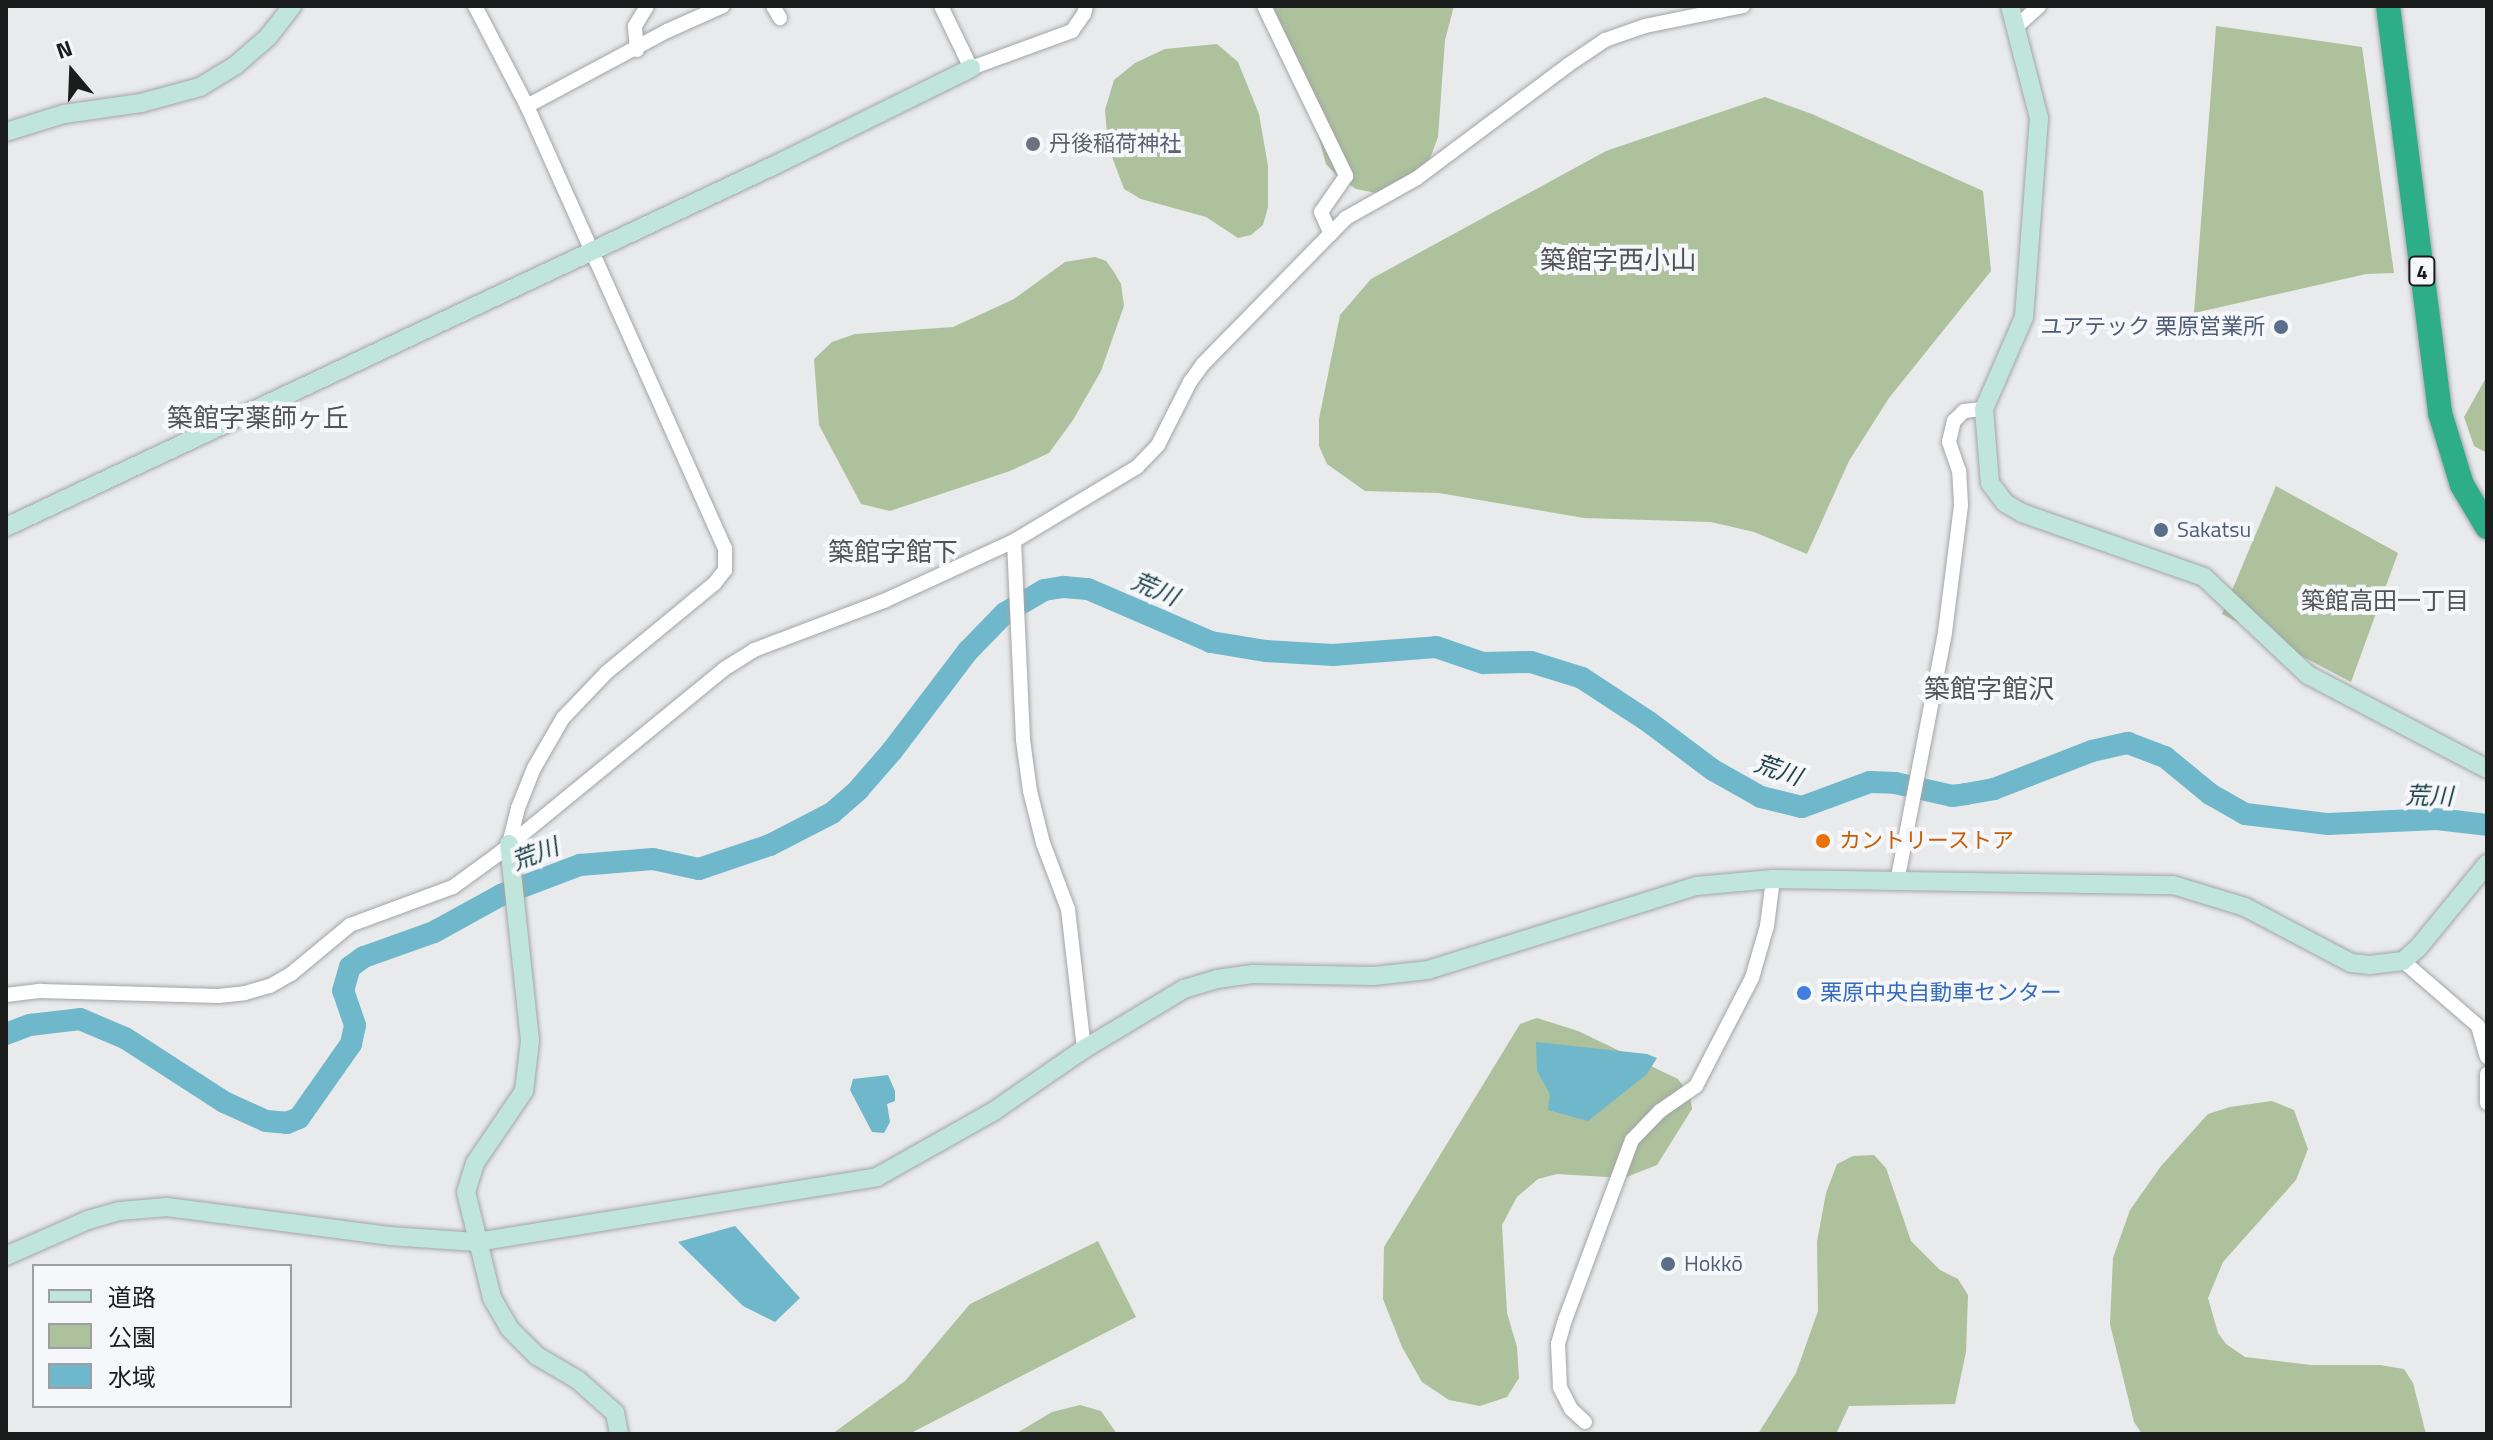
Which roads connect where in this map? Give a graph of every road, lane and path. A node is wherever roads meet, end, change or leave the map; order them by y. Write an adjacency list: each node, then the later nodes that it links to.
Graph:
1 (292, 6): 16 (street)
2 (475, 6): 15 (street)
3 (647, 6): 13 (street)
4 (723, 6): 13 (street)
5 (941, 6): 14 (street)
6 (1086, 6): 14 (street)
7 (1264, 6): 17 (street)
8 (1743, 6): 17 (street)
9 (2010, 6): 12 (street)
10 (2039, 6): 12 (street)
11 (2388, 6): 21 (highway, 4)
12 (2016, 27): 19 (street)
13 (637, 50): 15 (street)
14 (971, 68): 18 (street)
15 (527, 106): 18 (street)
16 (6, 132)
17 (1331, 234): 22 (street)
18 (593, 251): 20 (street); 24 (street)
19 (1984, 409): 23 (street); 27 (street)
20 (6, 527)
21 (2487, 527)
22 (1014, 541): 24 (street); 30 (street)
23 (2487, 769)
24 (509, 844): 29 (street); 34 (street)
25 (2487, 864): 28 (street)
26 (1773, 879): 27 (street); 30 (street); 36 (street)
27 (1897, 882): 28 (street)
28 (2403, 961): 31 (street)
29 (6, 995)
30 (1084, 1049): 34 (street)
31 (2487, 1057)
32 (2487, 1074): 33 (street)
33 (2487, 1103)
34 (477, 1242): 35 (street); 37 (street)
35 (6, 1256)
36 (1585, 1422)
37 (619, 1434)

